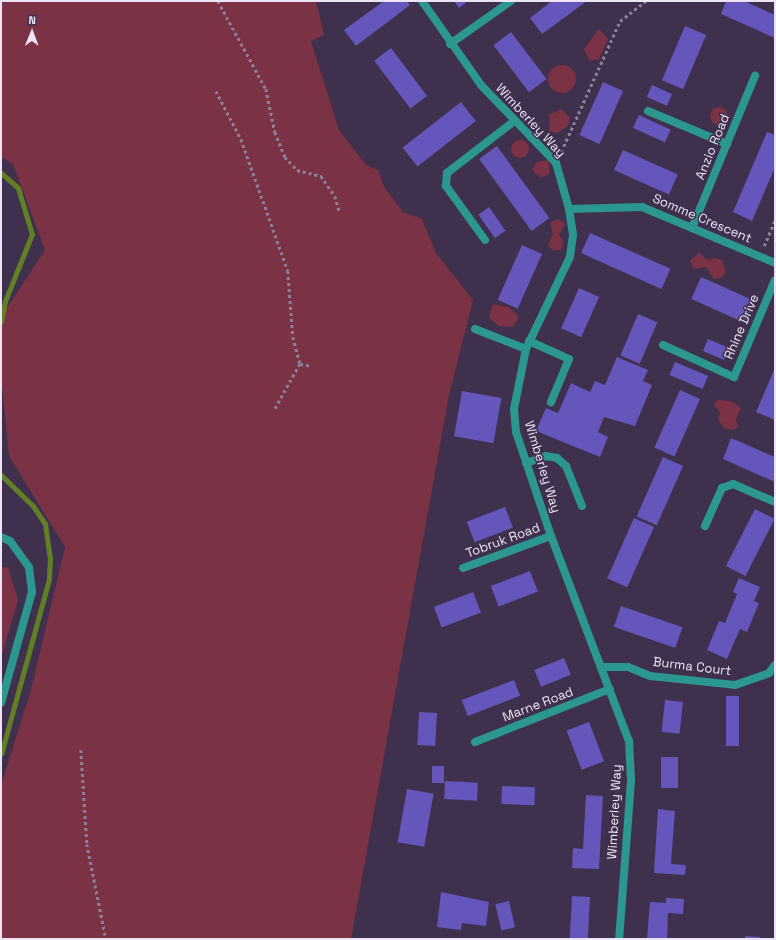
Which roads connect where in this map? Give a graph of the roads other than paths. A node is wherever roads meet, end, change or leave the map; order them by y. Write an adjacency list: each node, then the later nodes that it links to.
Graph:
1 (422, 1): 3 (street, Wimberley Way)
2 (511, 1): 3 (street)
3 (450, 44): 6 (street, Wimberley Way)
4 (755, 76): 7 (street, Anzio Road)
5 (648, 111): 7 (street)
6 (513, 122): 8 (street, Wimberley Way); 10 (street)
7 (727, 144): 9 (street, Anzio Road)
8 (570, 208): 9 (street, Somme Crescent); 14 (street, Wimberley Way)
9 (692, 228): 11 (street, Somme Crescent)
10 (485, 240)
11 (775, 263)
12 (775, 280): 15 (street, Rhine Drive)
13 (475, 329): 16 (street)
14 (529, 341): 16 (street, Wimberley Way); 17 (street)
15 (663, 345)
16 (526, 349): 18 (street, Wimberley Way)
17 (551, 402)
18 (526, 463): 20 (street); 22 (street, Wimberley Way)
19 (775, 502): 21 (street)
20 (582, 506)
21 (705, 526)
22 (551, 536): 24 (street, Tobruk Road); 26 (street, Wimberley Way)
23 (1, 537): 28 (street)
24 (463, 568)
25 (775, 665): 26 (street, Burma Court)
26 (601, 667): 27 (street, Wimberley Way)
27 (610, 689): 29 (street, Marne Road); 30 (street, Wimberley Way)
28 (1, 703)
29 (475, 742)
30 (619, 939)

